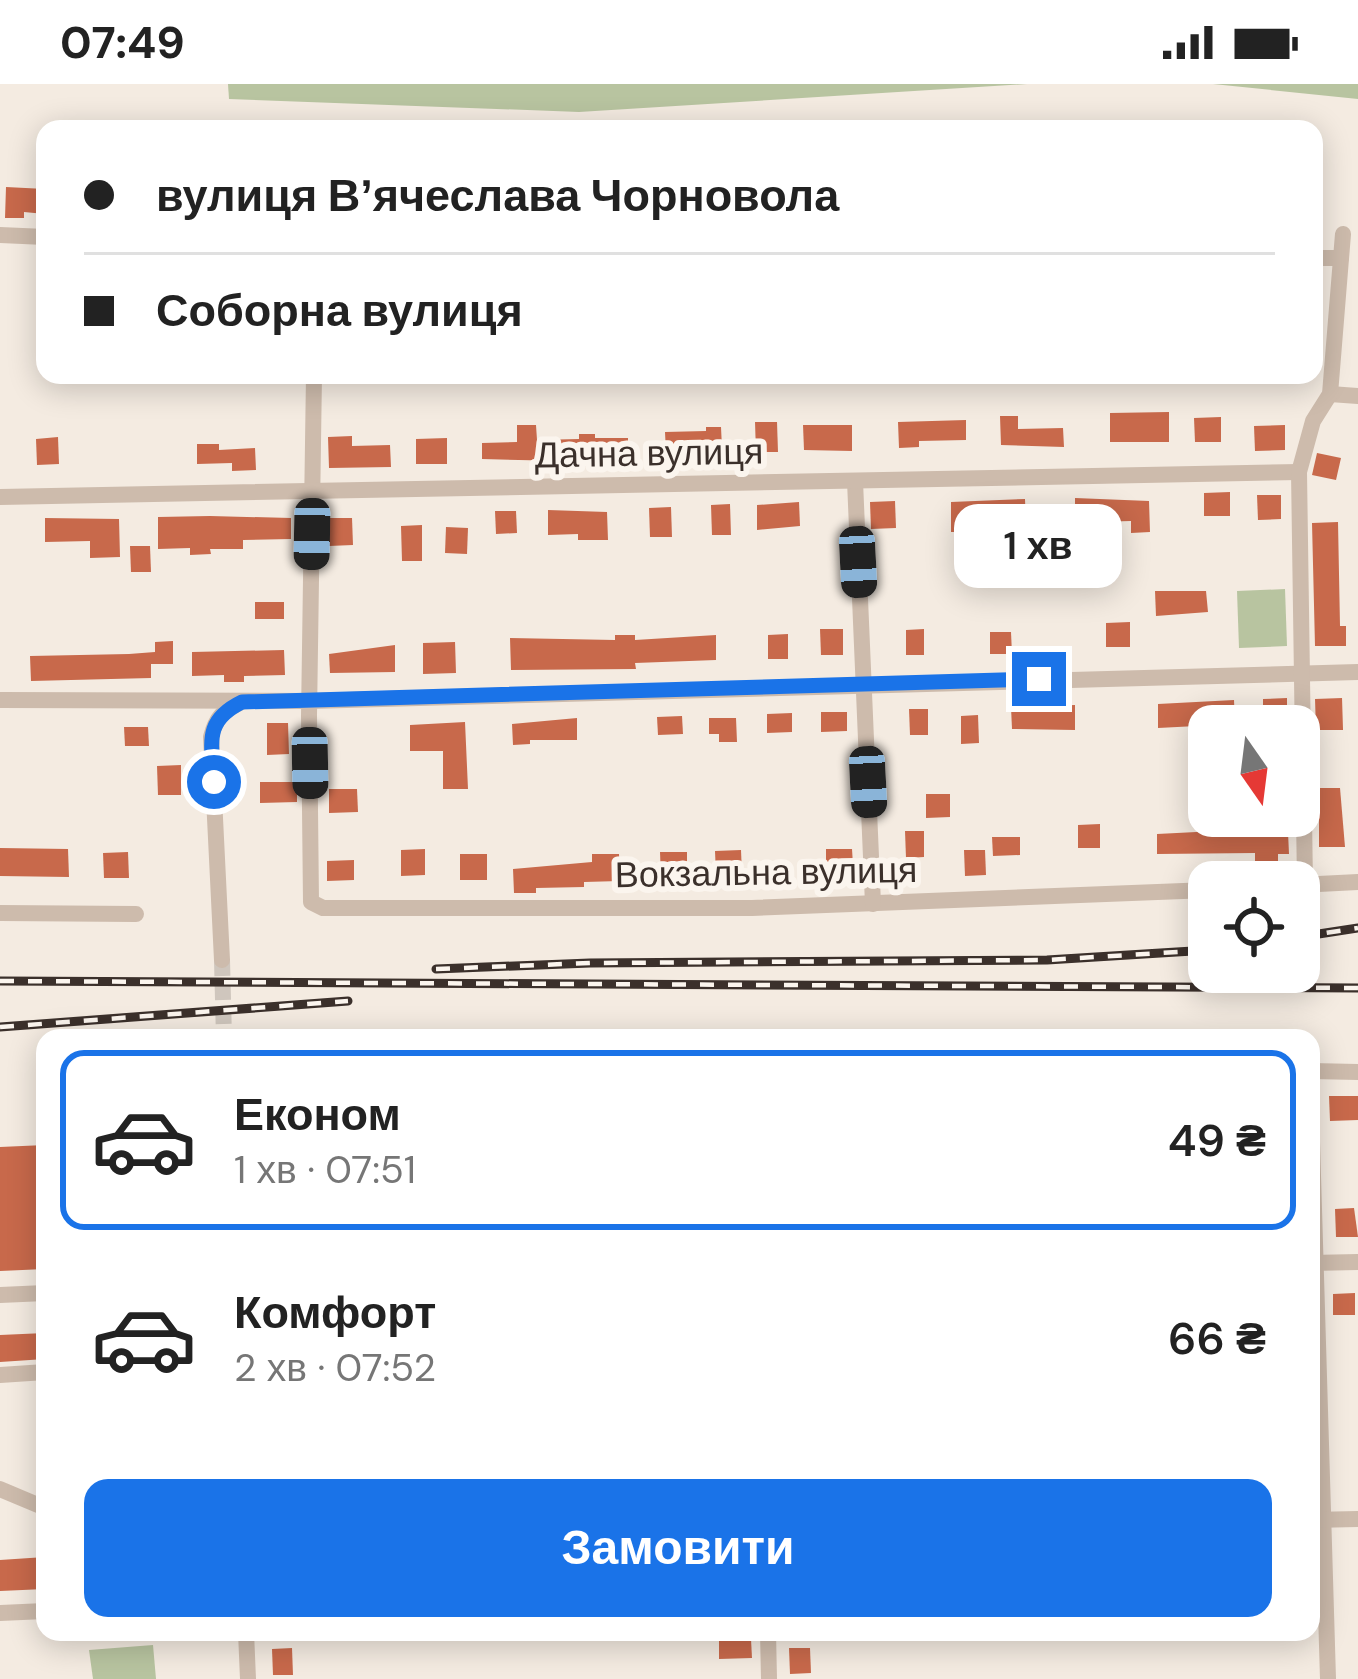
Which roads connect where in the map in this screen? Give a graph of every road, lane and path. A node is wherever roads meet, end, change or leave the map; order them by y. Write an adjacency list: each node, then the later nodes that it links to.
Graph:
1 (1343, 234): 5 (street)
2 (0, 235): 3 (street)
3 (36, 237)
4 (1323, 258): 5 (street)
5 (1341, 258): 7 (street)
6 (314, 384): 11 (street)
7 (1330, 394): 8 (street); 9 (street)
8 (1358, 395)
9 (1299, 472): 10 (street, Дачна вулиця); 14 (street)
10 (855, 482): 11 (street, Дачна вулиця); 15 (street)
11 (313, 493): 12 (street, Дачна вулиця); 17 (street)
12 (0, 497)
13 (1358, 672): 14 (street)
14 (1301, 673): 15 (street); 21 (street)
15 (863, 683): 17 (street); 25 (street)
16 (0, 700): 18 (street)
17 (310, 700): 19 (street); 25 (street, Вокзальна вулиця)
18 (183, 701): 19 (street); 20 (street)
19 (242, 702): 20 (street)
20 (212, 737): 28 (street)
21 (1302, 861)
22 (1358, 882): 23 (street)
23 (1320, 883)
24 (1188, 891): 25 (street, Вокзальна вулиця)
25 (873, 904)
26 (0, 913): 27 (street)
27 (136, 914)
28 (222, 960)
29 (1320, 1071): 30 (street)
30 (1358, 1072)
31 (1320, 1262): 32 (street)
32 (1358, 1262)
33 (36, 1293): 34 (street)
34 (0, 1295)
35 (36, 1373): 36 (street)
36 (0, 1375)
37 (0, 1489): 38 (street)
38 (36, 1504)
39 (1358, 1519): 40 (street)
40 (1320, 1520)
41 (1320, 1538): 48 (street)
42 (36, 1611): 43 (street)
43 (0, 1613)
44 (246, 1641): 46 (street)
45 (768, 1641): 47 (street)
46 (248, 1679)
47 (769, 1679)
48 (1328, 1679)

